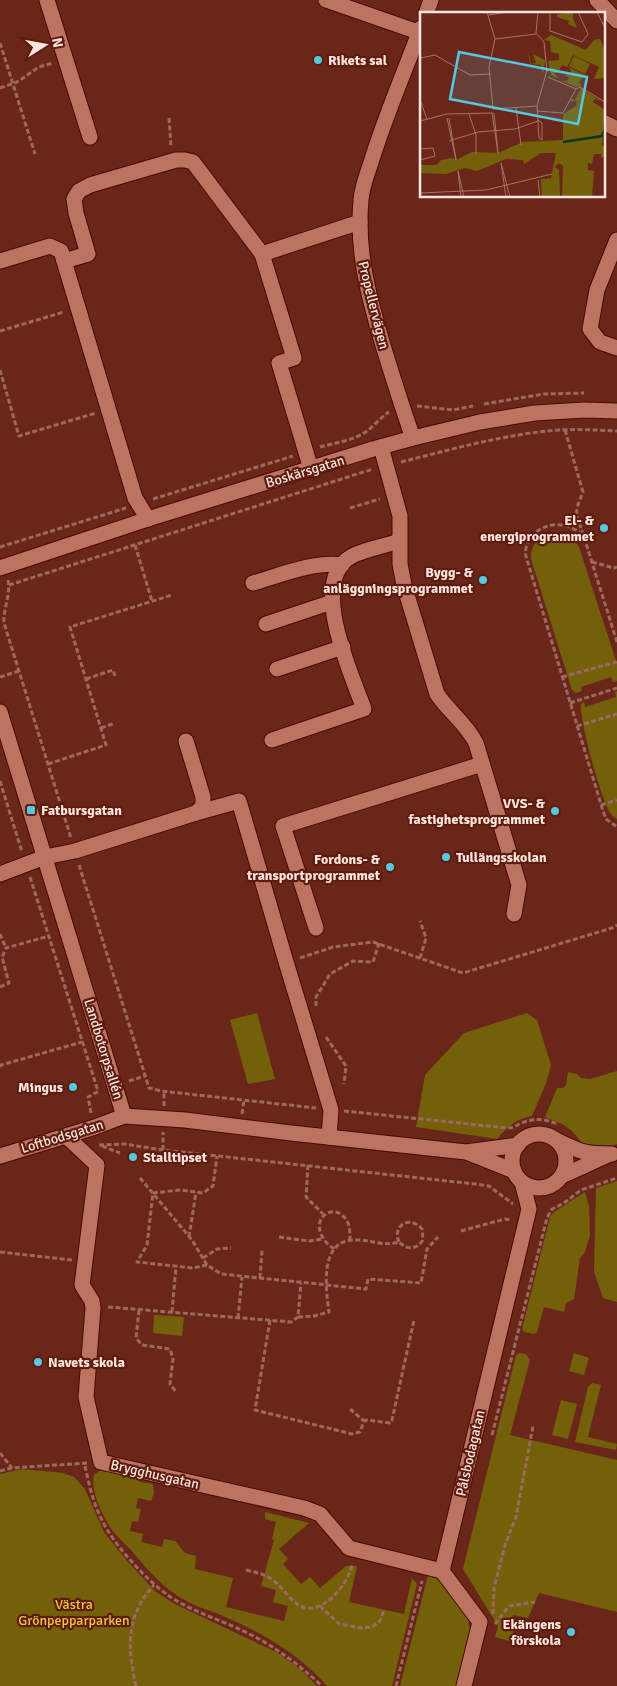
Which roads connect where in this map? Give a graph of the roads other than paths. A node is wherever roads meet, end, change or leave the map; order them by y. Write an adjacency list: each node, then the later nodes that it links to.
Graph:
1 (47, 0): 10 (street)
2 (326, 0): 7 (street)
3 (431, 0): 5 (street)
4 (597, 0): 6 (street)
5 (427, 12)
6 (617, 21)
7 (420, 31): 11 (street, Propellervägen)
8 (604, 122): 9 (street)
9 (617, 129)
10 (90, 137)
11 (360, 222): 13 (street); 18 (street, Propellervägen)
12 (617, 240): 16 (street)
13 (262, 254): 15 (street); 20 (street)
14 (0, 261): 15 (street)
15 (64, 261): 21 (street)
16 (617, 348)
17 (617, 411): 18 (street, Boskärsgatan)
18 (413, 438): 19 (street, Boskärsgatan)
19 (381, 447): 20 (street, Boskärsgatan); 22 (street)
20 (311, 469): 21 (street, Boskärsgatan)
21 (148, 519): 24 (street, Boskärsgatan)
22 (399, 541): 23 (street); 33 (street)
23 (342, 565): 25 (street); 26 (street)
24 (2, 568)
25 (254, 583)
26 (332, 602): 27 (street); 28 (street)
27 (266, 624)
28 (343, 647): 29 (street); 31 (street)
29 (277, 669)
30 (0, 712): 35 (street, Landbotorpsallén)
31 (272, 740)
32 (186, 741): 34 (street)
33 (482, 764): 37 (street); 38 (street)
34 (196, 813): 35 (street); 41 (street)
35 (45, 857): 36 (street); 39 (street, Landbotorpsallén)
36 (0, 874)
37 (514, 914)
38 (316, 928)
39 (124, 1116): 40 (street, Loftbodsgatan); 41 (street, Landbotorpsallén)
40 (66, 1136): 46 (street, Loftbodsgatan); 51 (street, Brygghusgatan)
41 (329, 1137): 44 (street, Landbotorpsallén)
42 (554, 1138): 43 (street); 45 (street); 48 (street)
43 (518, 1145): 44 (street, Landbotorpsallén); 47 (street)
44 (466, 1152): 47 (street, Landbotorpsallén)
45 (614, 1153): 48 (street)
46 (0, 1156)
47 (518, 1176): 49 (street); 50 (street, Pålsbodagatan)
48 (562, 1176): 49 (street)
49 (549, 1186): 50 (street, Pålsbodagatan)
50 (522, 1208): 51 (street, Pålsbodagatan)
51 (442, 1571): 52 (street)
52 (464, 1686)

